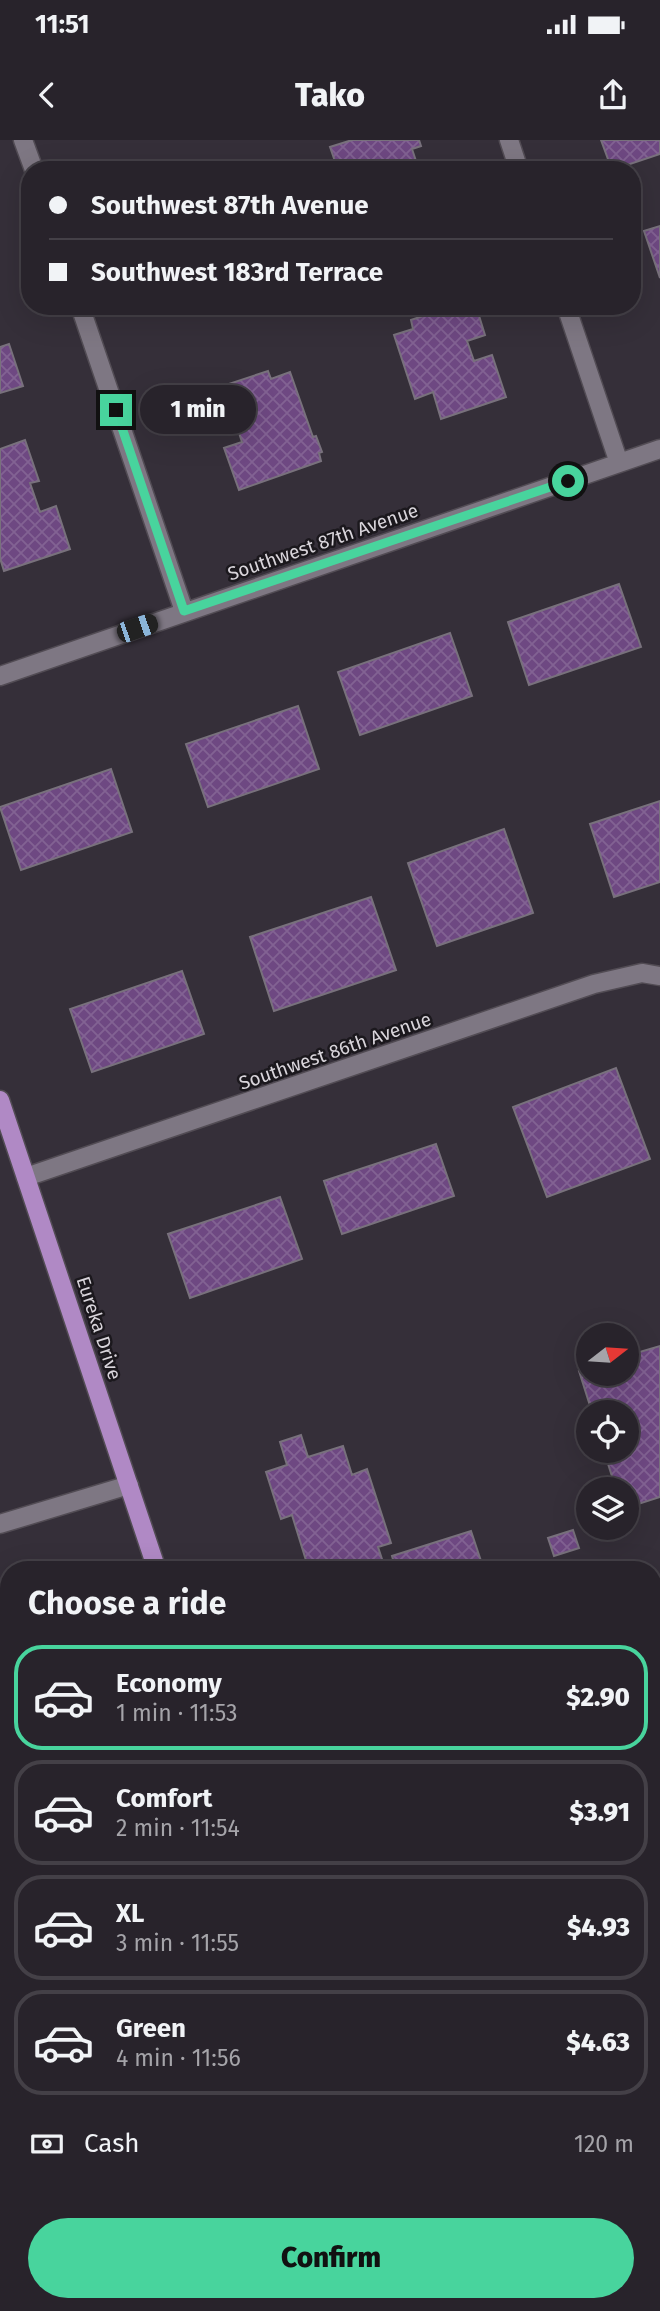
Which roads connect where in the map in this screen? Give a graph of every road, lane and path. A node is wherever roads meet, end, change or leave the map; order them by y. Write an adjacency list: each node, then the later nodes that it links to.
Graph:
1 (23, 140): 3 (street)
2 (509, 140): 4 (street)
3 (31, 161)
4 (516, 161)
5 (83, 315): 9 (street)
6 (569, 315): 8 (street)
7 (660, 449): 8 (street, Southwest 87th Avenue)
8 (619, 463): 9 (street, Southwest 87th Avenue)
9 (184, 611): 10 (street, Southwest 87th Avenue)
10 (0, 676)
11 (660, 976): 13 (street, Southwest 86th Avenue)
12 (0, 1100): 13 (main road, Eureka Drive)
13 (26, 1177): 14 (main road, Eureka Drive)
14 (129, 1485): 15 (street); 16 (main road, Eureka Drive)
15 (0, 1524)
16 (155, 1561)

